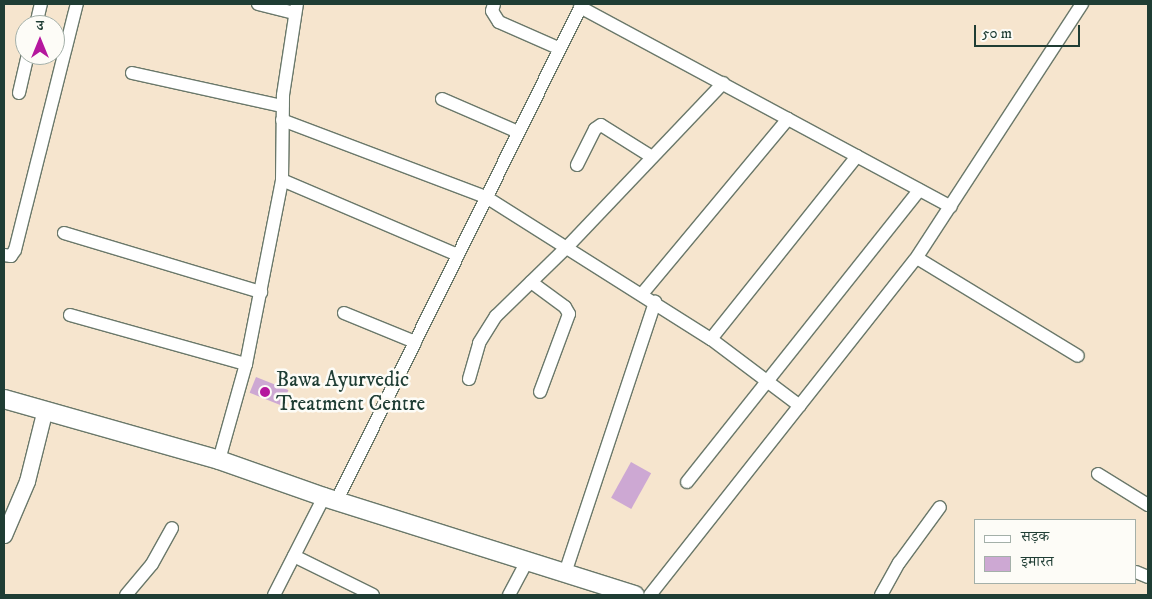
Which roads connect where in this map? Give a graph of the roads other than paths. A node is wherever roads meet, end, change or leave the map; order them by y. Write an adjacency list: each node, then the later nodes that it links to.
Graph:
1 (77, 4): 27 (street)
2 (258, 4): 6 (street)
3 (494, 4): 7 (street)
4 (1082, 4): 23 (street)
5 (581, 6): 7 (street); 10 (street)
6 (296, 8): 13 (street)
7 (558, 48): 16 (street)
8 (26, 65): 11 (street)
9 (132, 73): 13 (street)
10 (723, 83): 14 (street); 18 (street)
11 (19, 92)
12 (442, 99): 16 (street)
13 (282, 106): 15 (street)
14 (788, 119): 17 (street); 31 (street)
15 (282, 120): 20 (street); 22 (street)
16 (518, 132): 22 (street)
17 (857, 156): 21 (street); 35 (street)
18 (652, 157): 19 (street); 25 (street)
19 (577, 165)
20 (282, 180): 26 (street); 30 (street)
21 (919, 190): 23 (street); 40 (street)
22 (486, 197): 25 (street); 26 (street)
23 (950, 207): 28 (street)
24 (64, 233): 30 (street)
25 (568, 246): 29 (street); 31 (street)
26 (458, 254): 36 (street)
27 (4, 255)
28 (917, 258): 37 (street); 43 (street)
29 (531, 282): 39 (street); 41 (street)
30 (261, 292): 38 (street)
31 (642, 294): 32 (street)
32 (655, 302): 35 (street); 56 (street)
33 (344, 313): 36 (street)
34 (70, 315): 38 (street)
35 (711, 339): 40 (street)
36 (415, 342): 48 (street)
37 (1078, 356)
38 (246, 364): 45 (street)
39 (469, 379)
40 (769, 382): 43 (street); 47 (street)
41 (540, 392)
42 (4, 399): 44 (main road)
43 (800, 406): 62 (street)
44 (45, 409): 45 (main road); 51 (street)
45 (219, 460): 48 (main road)
46 (1098, 474): 49 (street)
47 (687, 482)
48 (331, 499): 54 (street); 55 (main road)
49 (1148, 505)
50 (940, 507): 63 (street)
51 (7, 520): 53 (street)
52 (172, 528): 58 (street)
53 (4, 535)
54 (294, 556): 59 (street); 60 (street)
55 (527, 561): 56 (main road); 61 (street)
56 (565, 573): 57 (main road)
57 (628, 594)
58 (126, 595)
59 (274, 595)
60 (373, 595)
61 (509, 595)
62 (650, 595)
63 (881, 595)

